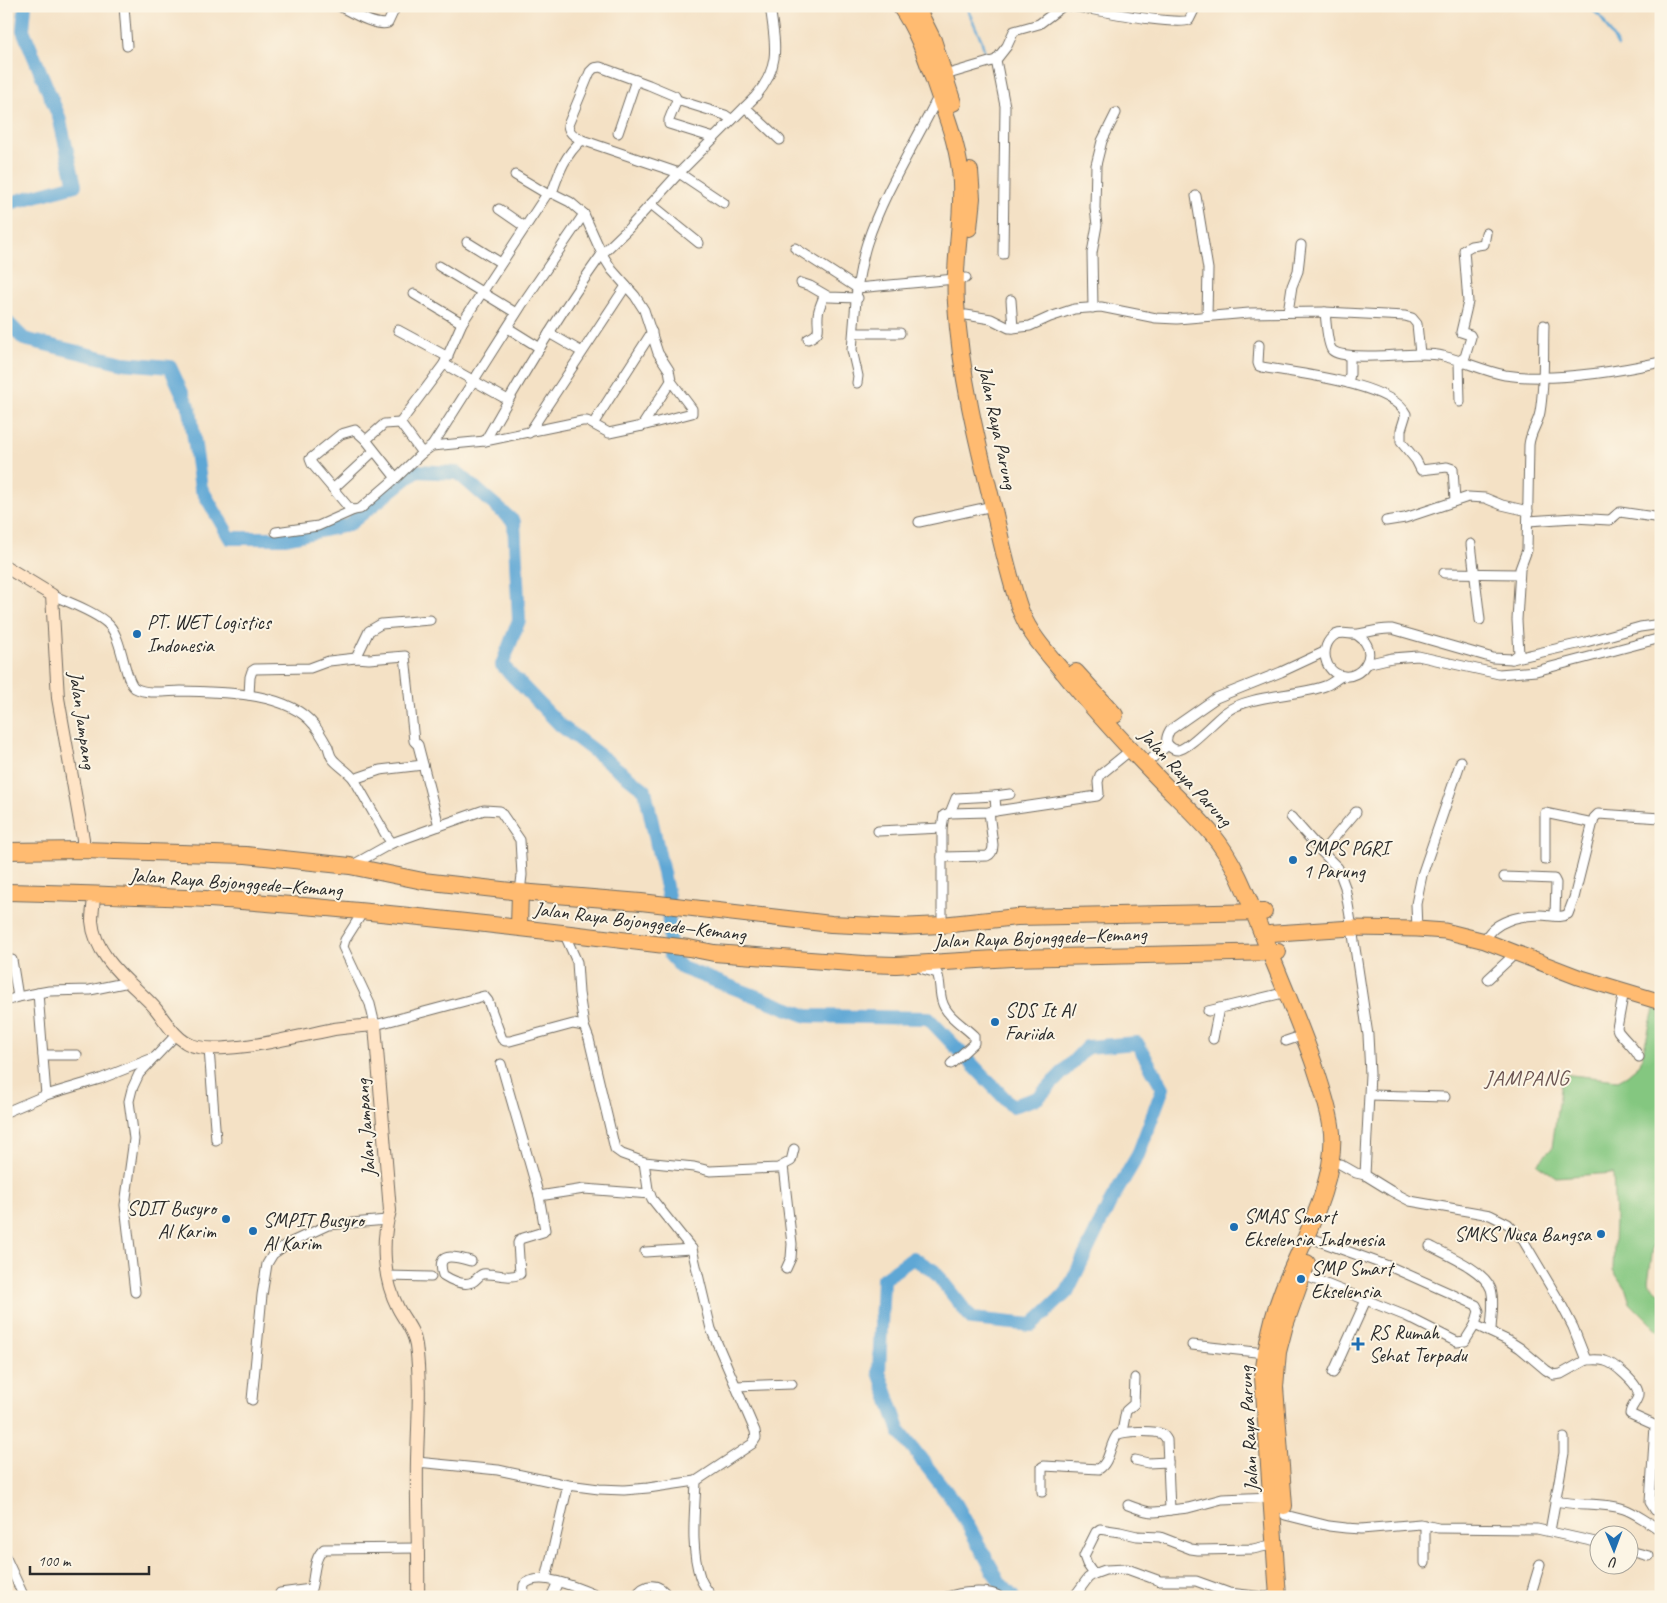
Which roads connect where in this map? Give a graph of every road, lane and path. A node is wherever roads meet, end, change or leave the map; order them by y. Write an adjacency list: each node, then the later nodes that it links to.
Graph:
1 (124, 6): 10 (street)
2 (338, 6): 3 (street)
3 (396, 6)
4 (770, 6): 16 (street)
5 (900, 6): 14 (highway, Jalan Raya Parung)
6 (914, 6): 12 (highway, Jalan Raya Parung)
7 (1063, 6): 11 (street)
8 (1071, 6): 9 (street)
9 (1196, 6)
10 (127, 46)
11 (996, 60): 12 (street); 38 (street)
12 (945, 75): 41 (highway, Jalan Raya Parung)
13 (636, 80): 15 (street); 19 (street); 21 (street)
14 (939, 95): 41 (highway, Jalan Raya Parung); 44 (street)
15 (677, 100): 18 (street); 20 (street)
16 (745, 107): 18 (street); 22 (street)
17 (1116, 113): 50 (street)
18 (732, 120): 20 (street)
19 (618, 132)
20 (714, 138): 23 (street)
21 (582, 140): 23 (street); 25 (street)
22 (780, 140)
23 (679, 173): 27 (street); 28 (street)
24 (515, 175): 25 (street)
25 (549, 194): 30 (street); 31 (street)
26 (1196, 196): 55 (street)
27 (724, 203)
28 (651, 204): 34 (street); 37 (street)
29 (499, 209): 31 (street)
30 (584, 214): 37 (street); 53 (street)
31 (525, 226): 39 (street)
32 (1486, 233): 72 (street)
33 (467, 242): 39 (street)
34 (700, 243)
35 (1301, 245): 51 (street)
36 (795, 248): 44 (street)
37 (602, 254): 43 (street); 62 (street)
38 (1003, 254)
39 (501, 263): 45 (street)
40 (440, 266): 45 (street)
41 (960, 278): 44 (street); 54 (highway, Jalan Raya Parung); 93 (highway, Jalan Raya Parung)
42 (801, 283): 47 (street)
43 (626, 286): 61 (street); 68 (street)
44 (858, 288): 48 (street)
45 (482, 292): 53 (street); 56 (street)
46 (414, 294): 56 (street)
47 (824, 296): 48 (street); 65 (street)
48 (858, 298): 63 (street)
49 (1011, 300): 59 (street)
50 (1093, 308): 55 (street); 59 (street)
51 (1288, 312): 52 (street); 55 (street)
52 (1325, 312): 69 (street); 70 (street)
53 (516, 313): 58 (street)
54 (966, 315): 59 (street); 122 (highway, Jalan Raya Parung)
55 (1207, 316)
56 (462, 323): 71 (street)
57 (1544, 325): 74 (street)
58 (508, 328): 67 (street); 75 (street)
59 (1011, 328)
60 (398, 330): 71 (street)
61 (652, 332): 76 (street); 82 (street)
62 (549, 333): 67 (street); 68 (street)
63 (854, 333): 64 (street); 77 (street)
64 (900, 333)
65 (808, 339)
66 (1259, 345): 78 (street)
67 (540, 348): 79 (street)
68 (582, 352): 84 (street)
69 (1420, 354): 70 (street); 72 (street)
70 (1350, 356): 78 (street)
71 (446, 360): 75 (street); 81 (street)
72 (1459, 361): 74 (street); 80 (street)
73 (1661, 362): 74 (street)
74 (1543, 377): 95 (street)
75 (474, 381): 79 (street); 87 (street)
76 (671, 381): 83 (street); 83 (street)
77 (857, 383)
78 (1348, 383): 92 (street)
79 (508, 400): 86 (street)
80 (1460, 402)
81 (400, 424): 85 (street); 89 (street)
82 (593, 424): 83 (street); 84 (street)
83 (642, 426)
84 (529, 433): 86 (street)
85 (366, 440): 88 (street); 91 (street)
86 (485, 441): 87 (street)
87 (432, 446): 89 (street)
88 (374, 451): 90 (street); 91 (street)
89 (422, 453): 90 (street)
90 (396, 478): 94 (street)
91 (334, 488): 94 (street)
92 (1455, 501): 95 (street); 97 (street)
93 (993, 506): 99 (street); 121 (highway, Jalan Raya Parung)
94 (354, 510): 100 (street)
95 (1528, 511): 98 (street)
96 (1661, 518): 98 (street)
97 (1386, 521)
98 (1528, 521): 105 (street)
99 (919, 522)
100 (276, 532)
101 (1470, 544): 104 (street)
102 (6, 567): 106 (street)
103 (1444, 573): 104 (street)
104 (1475, 574): 105 (street); 108 (street)
105 (1519, 574): 114 (street)
106 (52, 595): 117 (street); 138 (street, Jalan Jampang)
107 (430, 620): 113 (street)
108 (1480, 620)
109 (1661, 624): 114 (street)
110 (1356, 634): 112 (street); 114 (street); 115 (street)
111 (1661, 638): 115 (street)
112 (1324, 652): 116 (street); 118 (street)
113 (356, 658): 117 (street); 124 (street)
114 (1512, 659)
115 (1366, 664): 116 (street)
116 (1342, 676): 119 (street)
117 (249, 695): 125 (street)
118 (1216, 698): 119 (street); 120 (street)
119 (1226, 711): 120 (street)
120 (1170, 747): 122 (street)
121 (1132, 749): 122 (highway, Jalan Raya Parung); 128 (street)
122 (1149, 761): 148 (highway, Jalan Raya Parung)
123 (1461, 761): 154 (street)
124 (422, 764): 125 (street); 134 (street)
125 (354, 779): 137 (street)
126 (1010, 794): 127 (street)
127 (995, 796): 128 (street); 130 (street)
128 (992, 812): 130 (street); 141 (street)
129 (1356, 812): 140 (street)
130 (950, 813): 135 (street)
131 (1291, 817): 140 (street)
132 (1661, 818): 133 (street)
133 (1593, 823): 142 (street); 149 (street)
134 (439, 826): 137 (street); 146 (street)
135 (942, 828): 136 (street); 141 (street)
136 (878, 831)
137 (392, 843): 143 (street)
138 (83, 850): 139 (highway, Jalan Raya Bojonggede—Kemang); 143 (highway, Jalan Raya Bojonggede—Kemang)
139 (6, 851)
140 (1322, 852): 153 (street)
141 (942, 856): 151 (street)
142 (1545, 860)
143 (350, 866): 146 (highway, Jalan Raya Bojonggede—Kemang)
144 (1504, 877): 149 (street)
145 (6, 892): 147 (highway, Jalan Raya Bojonggede—Kemang)
146 (520, 892): 151 (highway, Jalan Raya Bojonggede—Kemang); 152 (highway)
147 (94, 894): 152 (highway, Jalan Raya Bojonggede—Kemang); 163 (street)
148 (1259, 912): 151 (highway, Jalan Raya Bojonggede—Kemang); 156 (highway, Jalan Raya Parung)
149 (1555, 916): 157 (street)
150 (359, 918): 172 (street)
151 (942, 925)
152 (519, 927): 155 (highway, Jalan Raya Bojonggede—Kemang)
153 (1350, 928): 154 (main road); 156 (main road); 186 (street)
154 (1417, 929): 157 (main road)
155 (564, 933): 161 (highway, Jalan Raya Bojonggede—Kemang); 173 (street)
156 (1267, 934): 158 (highway, Jalan Raya Parung)
157 (1485, 941): 159 (main road)
158 (1274, 953): 161 (highway, Jalan Raya Bojonggede—Kemang); 165 (highway, Jalan Raya Parung); 192 (highway, Jalan Raya Parung)
159 (1516, 953): 162 (street); 164 (main road)
160 (6, 961): 167 (street)
161 (919, 963): 184 (street)
162 (1488, 979)
163 (128, 982): 166 (street); 174 (street)
164 (1624, 991): 169 (main road); 182 (street)
165 (1287, 992): 170 (street); 175 (highway, Jalan Raya Parung)
166 (38, 994): 167 (street); 179 (street)
167 (18, 997): 168 (street)
168 (6, 1001)
169 (1661, 1002)
170 (1219, 1008): 171 (street); 176 (street)
171 (1208, 1011)
172 (375, 1025): 173 (street); 178 (street); 197 (street, Jalan Jampang)
173 (584, 1026): 191 (street)
174 (176, 1034): 178 (street); 181 (street)
175 (1304, 1035): 177 (street); 204 (highway, Jalan Raya Parung)
176 (1213, 1039)
177 (1286, 1042)
178 (209, 1049): 189 (street)
179 (43, 1055): 180 (street); 185 (street)
180 (76, 1055)
181 (157, 1056): 185 (street); 207 (street)
182 (1639, 1057)
183 (501, 1064): 196 (street)
184 (951, 1064)
185 (46, 1095): 188 (street)
186 (1370, 1095): 187 (street); 194 (street)
187 (1445, 1097)
188 (6, 1112)
189 (216, 1140)
190 (794, 1149): 193 (street)
191 (644, 1162): 193 (street); 195 (street)
192 (1340, 1164): 194 (street); 198 (highway, Jalan Raya Parung)
193 (783, 1166): 203 (street)
194 (1361, 1174): 213 (street)
195 (650, 1194): 196 (street); 200 (street)
196 (539, 1196): 202 (street)
197 (387, 1220): 205 (street, Jalan Jampang); 218 (street)
198 (1316, 1240): 204 (highway, Jalan Raya Parung); 209 (street)
199 (1430, 1246): 210 (street)
200 (692, 1249): 201 (street); 217 (street)
201 (645, 1252)
202 (471, 1261)
203 (786, 1269)
204 (1297, 1272): 208 (street); 212 (highway, Jalan Raya Parung); 233 (highway, Jalan Raya Parung)
205 (388, 1276): 206 (street); 223 (street, Jalan Jampang)
206 (432, 1276)
207 (135, 1292)
208 (1366, 1300): 209 (street); 214 (street)
209 (1475, 1325): 210 (street)
210 (1491, 1332): 213 (street)
211 (1192, 1345): 212 (street)
212 (1265, 1353): 228 (highway, Jalan Raya Parung)
213 (1586, 1360): 219 (street)
214 (1333, 1374)
215 (1135, 1378): 220 (street)
216 (792, 1384): 217 (street)
217 (736, 1386): 225 (street)
218 (252, 1400)
219 (1658, 1427): 232 (street)
220 (1122, 1432): 224 (street); 227 (street)
221 (1564, 1438): 229 (street)
222 (1135, 1460): 224 (street)
223 (417, 1462): 226 (street); 239 (street, Jalan Jampang)
224 (1168, 1462): 231 (street)
225 (696, 1480): 226 (street); 257 (street)
226 (568, 1485): 246 (street)
227 (1042, 1492)
228 (1272, 1497): 231 (street); 238 (highway, Jalan Raya Parung)
229 (1555, 1501): 235 (street); 236 (street)
230 (1128, 1504): 231 (street)
231 (1170, 1510)
232 (1661, 1512)
233 (1295, 1518): 234 (street); 249 (highway, Jalan Raya Parung)
234 (1425, 1525): 235 (street); 243 (street)
235 (1550, 1531): 237 (street)
236 (1661, 1531)
237 (1590, 1541)
238 (1275, 1544): 245 (street); 249 (highway, Jalan Raya Parung)
239 (418, 1548): 248 (street); 251 (street, Jalan Jampang)
240 (1640, 1554): 241 (street)
241 (1648, 1556)
242 (6, 1558): 250 (street)
243 (1425, 1562)
244 (1540, 1564): 261 (street)
245 (1094, 1574): 249 (street); 260 (street)
246 (546, 1579): 247 (street); 252 (street)
247 (558, 1582): 253 (street); 254 (street)
248 (280, 1593)
249 (1281, 1596)
250 (24, 1597)
251 (418, 1597)
252 (523, 1597)
253 (550, 1597)
254 (600, 1597)
255 (635, 1597): 256 (street)
256 (668, 1597)
257 (712, 1597)
258 (946, 1597): 259 (street)
259 (1000, 1597)
260 (1074, 1597)
261 (1530, 1597)

